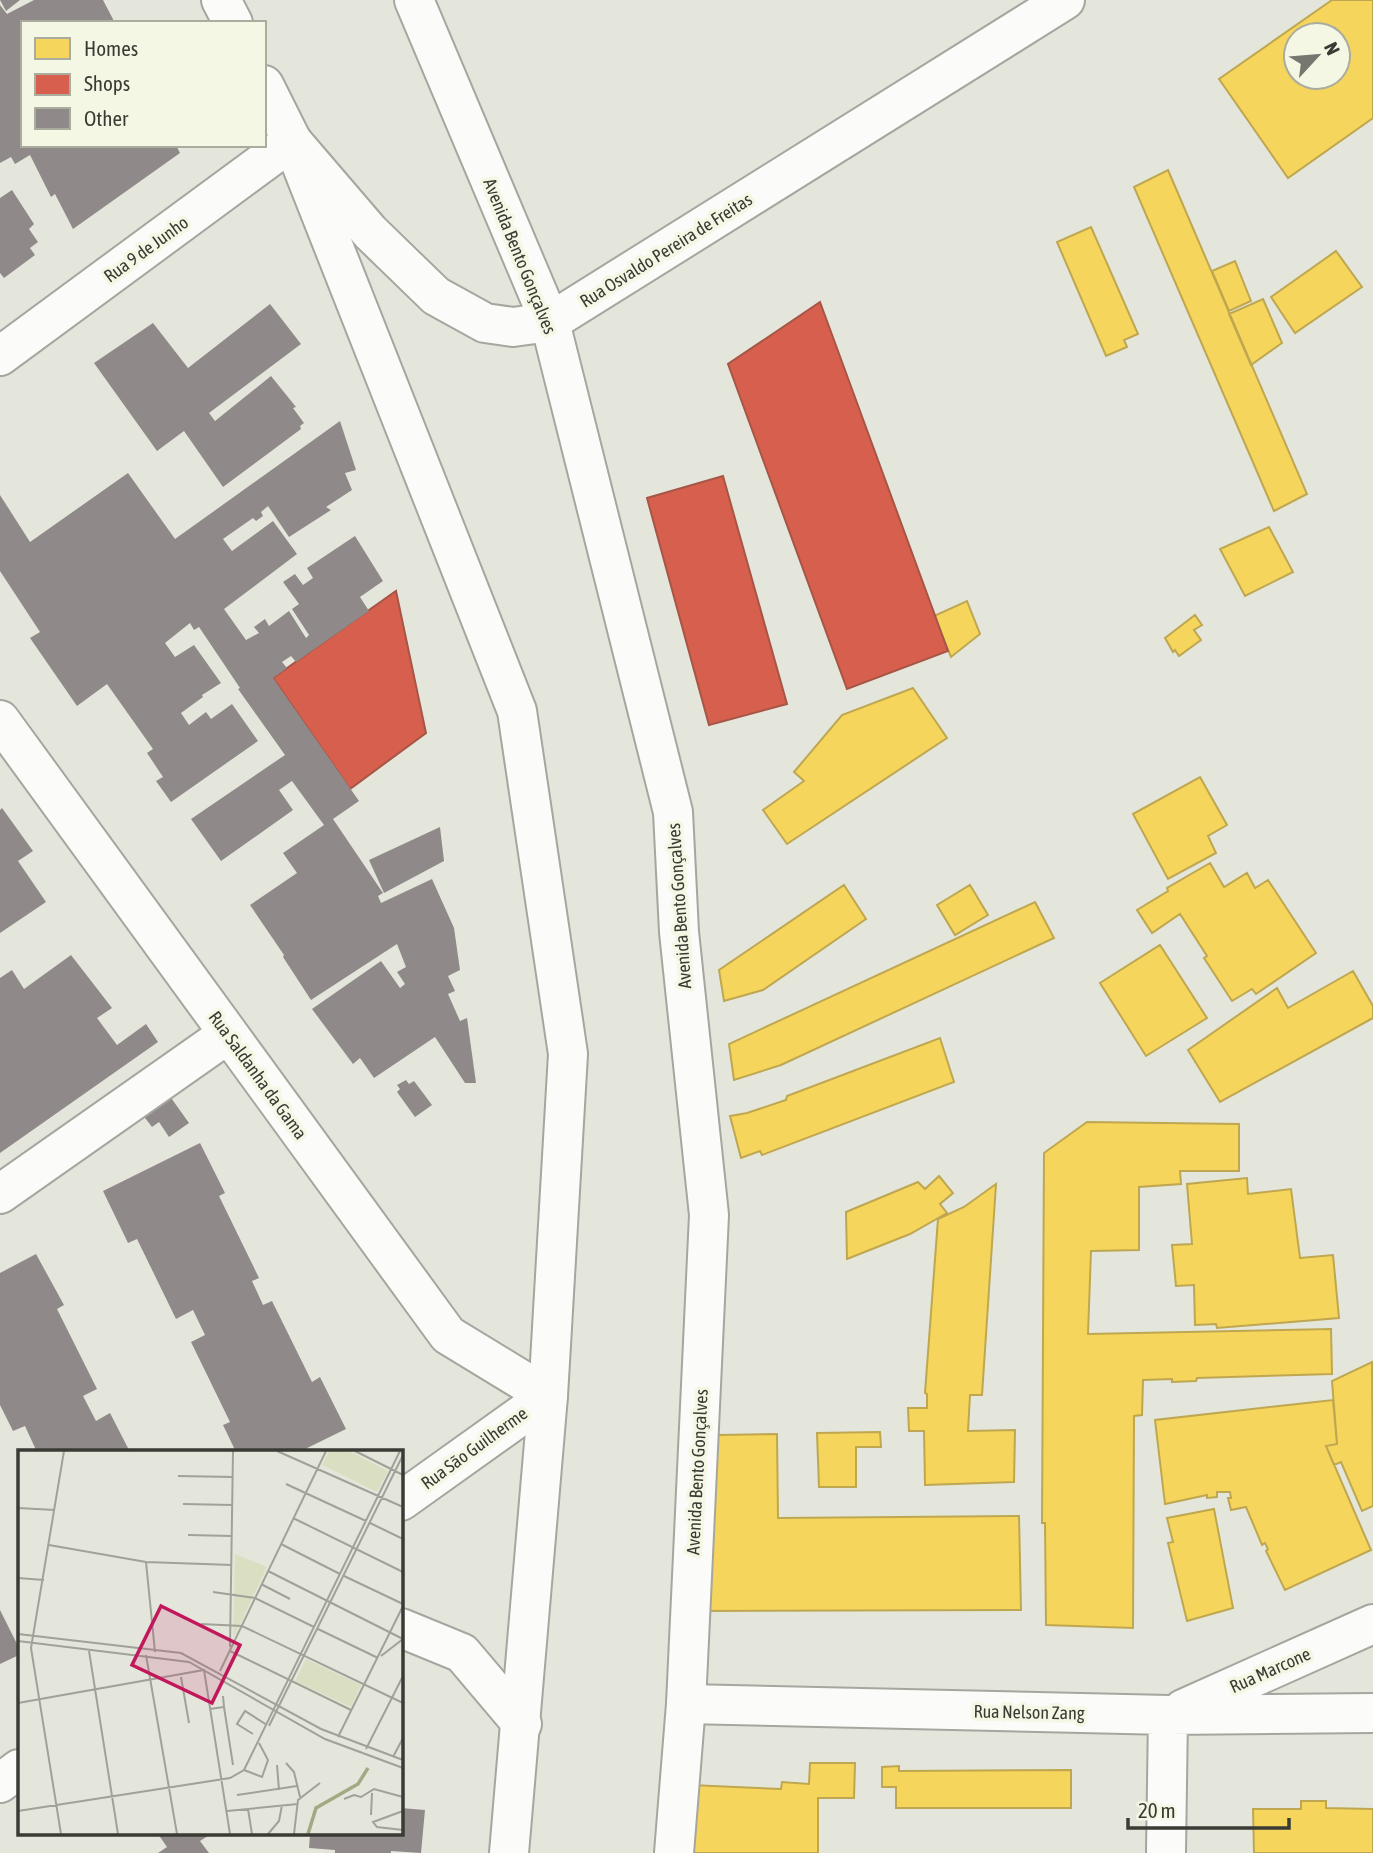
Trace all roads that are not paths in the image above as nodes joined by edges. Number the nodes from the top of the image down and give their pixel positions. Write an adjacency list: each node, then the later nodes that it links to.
1 (222, 0): 4 (street)
2 (414, 0): 7 (street, Avenida Bento Gonçalves)
3 (1065, 0): 7 (street, Rua Osvaldo Pereira de Freitas)
4 (232, 21)
5 (266, 89): 6 (street)
6 (292, 141): 7 (street, Rua Osvaldo Pereira de Freitas); 8 (street, Rua 9 de Junho); 12 (street)
7 (550, 322): 16 (street, Avenida Bento Gonçalves)
8 (0, 356)
9 (0, 720): 10 (street, Rua Saldanha da Gama)
10 (228, 1034): 11 (street); 12 (street, Rua Saldanha da Gama)
11 (0, 1194)
12 (548, 1396): 13 (street, Rua São Guilherme); 19 (street)
13 (402, 1500)
14 (1373, 1625): 18 (street, Rua Marcone)
15 (402, 1628): 19 (street)
16 (686, 1704): 18 (street, Rua Nelson Zang); 23 (street, Avenida Bento Gonçalves)
17 (1373, 1713): 18 (street, Rua Nelson Zang)
18 (1168, 1716): 24 (street)
19 (522, 1724): 22 (street)
20 (18, 1770): 21 (street)
21 (0, 1783)
22 (509, 1853)
23 (674, 1853)
24 (1166, 1853)

